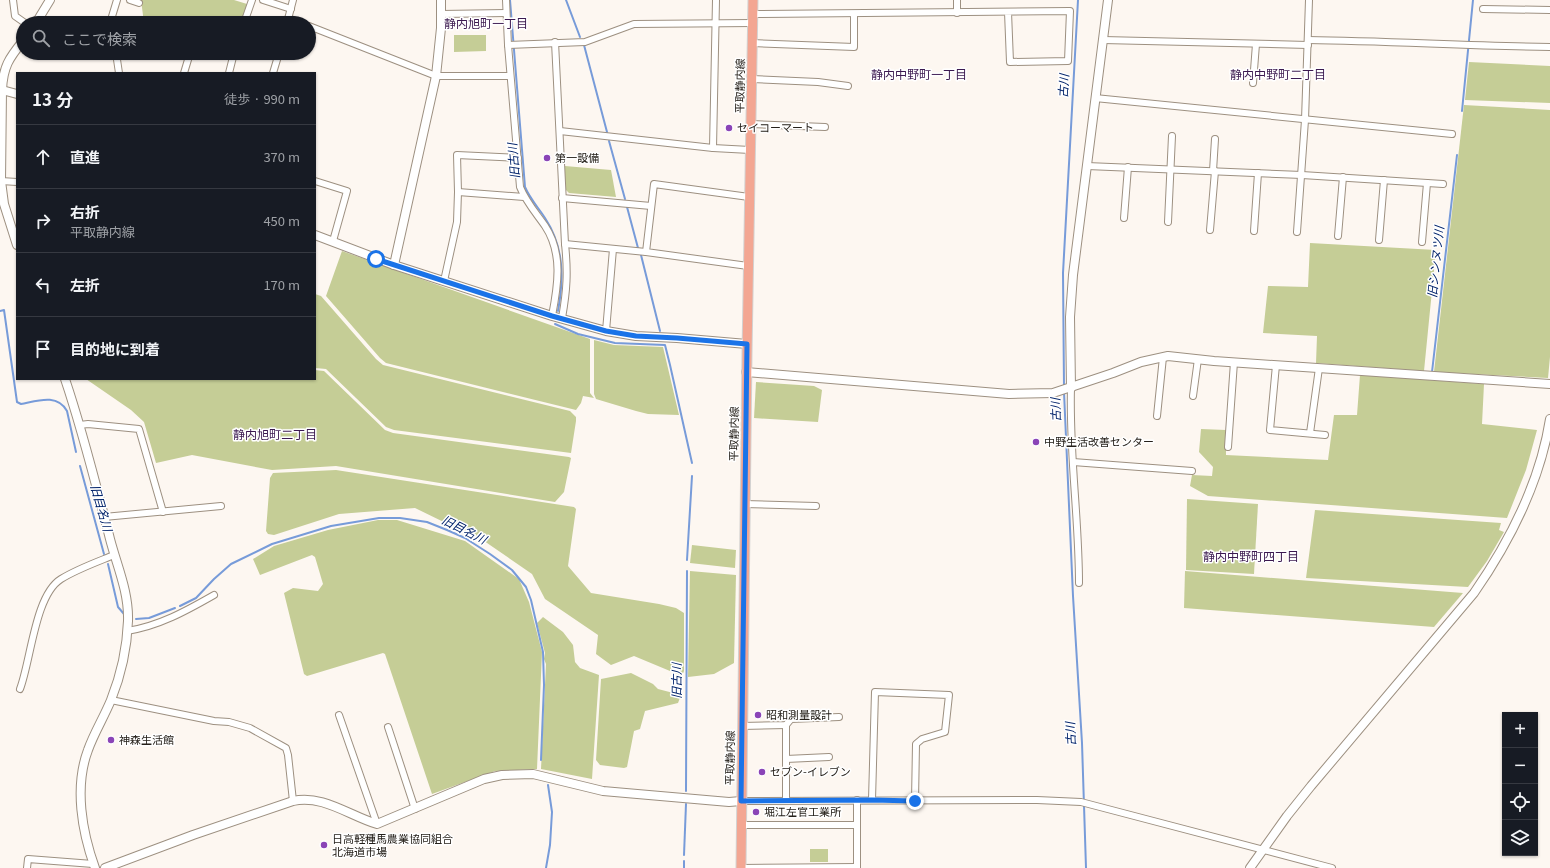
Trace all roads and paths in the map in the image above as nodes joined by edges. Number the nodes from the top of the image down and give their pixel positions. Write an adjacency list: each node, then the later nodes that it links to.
1 (13, 0): 28 (street)
2 (50, 0): 24 (street)
3 (117, 0): 25 (street)
4 (130, 0): 15 (street)
5 (252, 0): 26 (street)
6 (263, 0): 16 (street)
7 (293, 0): 16 (street)
8 (441, 0): 22 (street)
9 (506, 0): 20 (street)
10 (716, 0): 30 (street)
11 (753, 0): 29 (main road, 平取静内線)
12 (957, 0): 21 (street)
13 (1108, 0): 32 (street)
14 (1309, 0): 35 (street)
15 (139, 3)
16 (290, 9): 27 (street)
17 (1483, 9): 18 (street)
18 (1550, 10)
19 (1008, 12): 19 (street); 21 (street)
20 (506, 13): 22 (street); 37 (street)
21 (957, 13): 23 (street)
22 (441, 14): 48 (street)
23 (854, 14): 29 (street); 34 (street)
24 (40, 16)
25 (112, 16)
26 (246, 16)
27 (288, 16)
28 (16, 17)
29 (753, 18): 30 (street); 34 (main road, 平取静内線)
30 (716, 24): 33 (street); 63 (street)
31 (316, 29): 48 (street)
32 (1103, 40): 36 (street); 55 (street)
33 (555, 42): 37 (street); 59 (street)
34 (752, 43): 50 (main road, 平取静内線)
35 (1308, 43): 36 (street); 38 (street); 56 (street)
36 (1256, 44): 51 (street)
37 (511, 45): 49 (street)
38 (1550, 47)
39 (16, 49): 53 (street)
40 (117, 60): 44 (street)
41 (188, 60): 45 (street)
42 (232, 60): 46 (street)
43 (277, 60): 47 (street)
44 (119, 72)
45 (184, 72)
46 (228, 72)
47 (273, 72)
48 (436, 76): 49 (street); 98 (street)
49 (510, 76): 65 (street)
50 (752, 79): 52 (street); 57 (main road, 平取静内線)
51 (1253, 83)
52 (848, 86)
53 (2, 90): 54 (street); 74 (street)
54 (16, 94)
55 (1095, 98): 56 (street); 66 (street)
56 (1305, 120): 60 (street); 71 (street)
57 (751, 124): 58 (street); 64 (main road, 平取静内線)
58 (825, 127)
59 (560, 131): 63 (street); 82 (street)
60 (1452, 134)
61 (1172, 136): 68 (street)
62 (1215, 139): 69 (street)
63 (713, 148): 64 (street)
64 (750, 150): 81 (main road, 平取静内線)
65 (518, 158): 79 (street); 80 (street)
66 (1087, 166): 67 (street); 113 (street)
67 (1128, 167): 68 (street); 84 (street)
68 (1171, 168): 69 (street); 85 (street)
69 (1214, 171): 70 (street); 86 (street)
70 (1258, 173): 71 (street); 87 (street)
71 (1302, 175): 72 (street); 88 (street)
72 (1343, 178): 73 (street); 90 (street)
73 (1384, 180): 77 (street); 91 (street)
74 (1, 181): 76 (street); 93 (street)
75 (316, 181): 92 (street)
76 (16, 182)
77 (1427, 183): 78 (street); 94 (street)
78 (1443, 184)
79 (458, 192): 80 (street); 100 (street)
80 (524, 197): 101 (street)
81 (749, 197): 83 (street); 99 (main road, 平取静内線)
82 (562, 198): 83 (street); 95 (street)
83 (651, 206): 97 (street)
84 (1124, 218)
85 (1168, 222)
86 (1210, 230)
87 (1254, 231)
88 (1297, 232)
89 (316, 235): 92 (street)
90 (1338, 236)
91 (1379, 240)
92 (333, 241): 98 (street)
93 (16, 242)
94 (1422, 242)
95 (564, 244): 96 (street); 102 (street)
96 (613, 249): 97 (street); 103 (street)
97 (646, 252): 99 (street)
98 (394, 265): 100 (street)
99 (748, 266): 104 (main road, 平取静内線)
100 (444, 281): 101 (street)
101 (552, 316): 102 (street)
102 (562, 318): 103 (street)
103 (606, 331): 104 (street)
104 (747, 344): 110 (main road, 平取静内線)
105 (1163, 357): 106 (street); 113 (street); 115 (street)
106 (1198, 359): 107 (street); 114 (street)
107 (1234, 362): 108 (street); 120 (street)
108 (1276, 365): 109 (street); 118 (street)
109 (1319, 368): 112 (street); 118 (street)
110 (746, 372): 113 (street); 123 (main road, 平取静内線)
111 (65, 380): 117 (street)
112 (1550, 384)
113 (1071, 388): 121 (street)
114 (1193, 396)
115 (1157, 416)
116 (1550, 419): 151 (street)
117 (80, 425): 126 (street); 127 (street)
118 (1310, 434): 119 (street)
119 (1325, 435)
120 (1228, 447)
121 (1073, 462): 122 (street); 129 (street)
122 (1192, 471)
123 (744, 504): 125 (street); 137 (main road, 平取静内線)
124 (221, 506): 126 (street)
125 (816, 506)
126 (163, 512): 127 (street)
127 (104, 517): 128 (street)
128 (114, 555): 131 (street); 132 (street)
129 (1079, 583)
130 (214, 595): 131 (street)
131 (127, 631): 133 (street)
132 (20, 689)
133 (110, 700): 144 (street); 152 (street)
134 (339, 715): 148 (street)
135 (839, 717): 136 (street)
136 (786, 725): 137 (street); 140 (street)
137 (742, 726): 145 (main road, 平取静内線)
138 (388, 727): 147 (street)
139 (829, 757): 140 (street)
140 (786, 759): 141 (street)
141 (786, 800): 142 (street); 145 (street)
142 (857, 800): 143 (street); 150 (street)
143 (872, 800): 146 (street); 146 (street)
144 (293, 801): 148 (street); 155 (street)
145 (741, 801): 147 (street); 149 (main road, 平取静内線)
146 (915, 801): 151 (street)
147 (415, 809): 148 (street)
148 (377, 824)
149 (741, 825): 150 (street); 156 (main road, 平取静内線)
150 (857, 825): 153 (street)
151 (1262, 851): 157 (street); 158 (street)
152 (94, 866): 154 (street)
153 (856, 867): 156 (street)
154 (27, 868)
155 (105, 868)
156 (741, 868)
157 (1250, 868)
158 (1332, 868)

